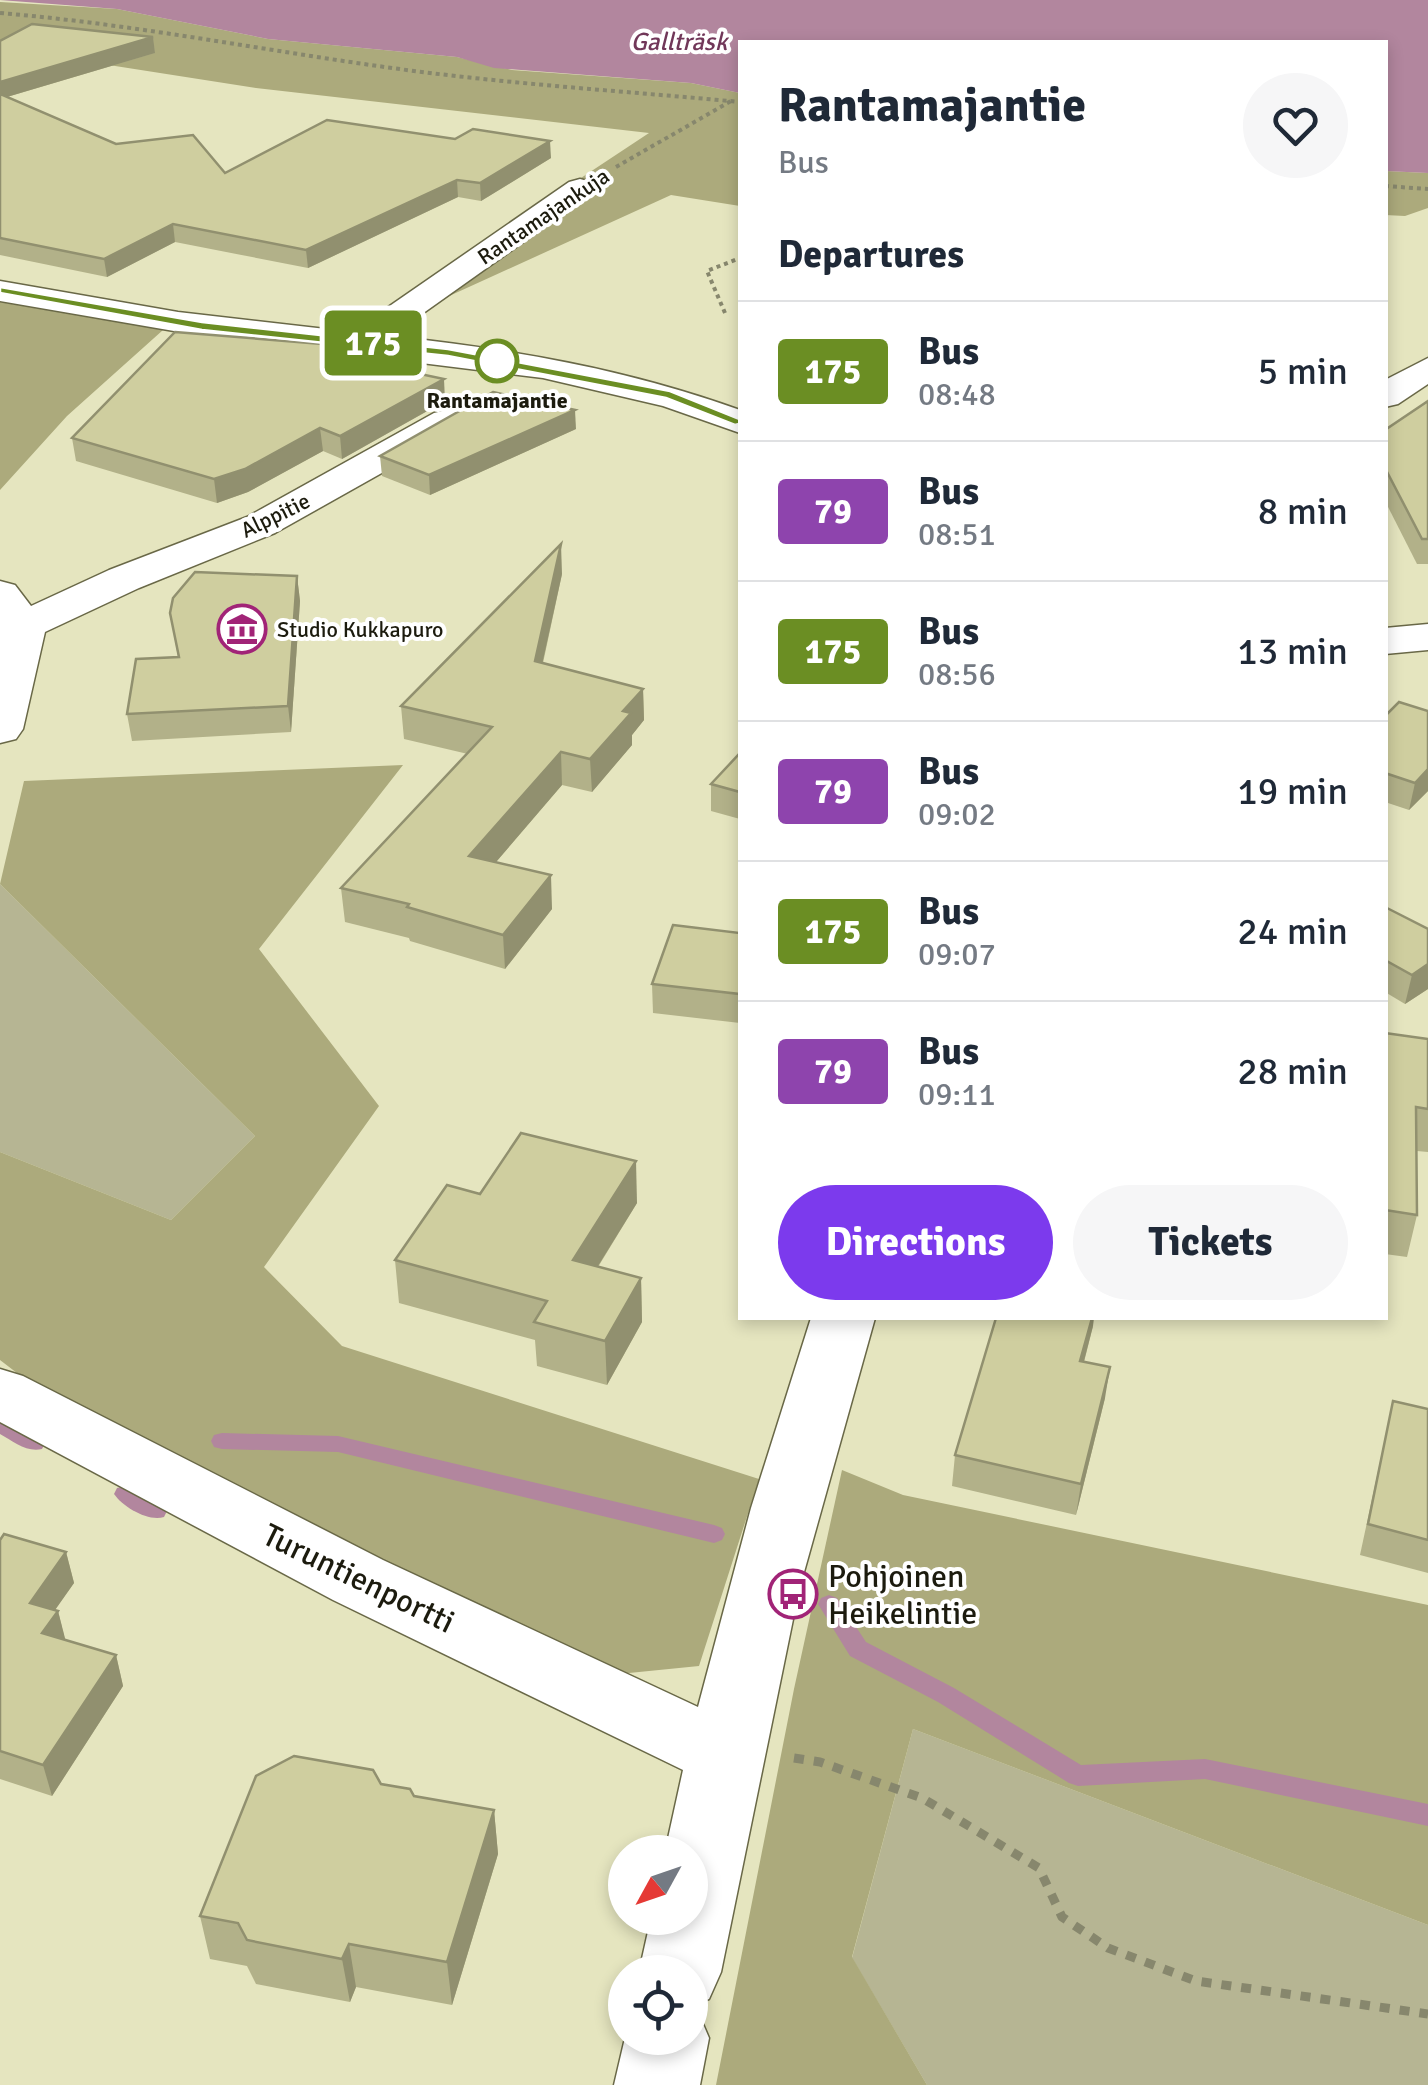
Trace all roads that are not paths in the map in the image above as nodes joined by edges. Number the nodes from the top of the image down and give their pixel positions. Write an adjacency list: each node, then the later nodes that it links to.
1 (580, 188): 3 (street, Rantamajankuja)
2 (0, 291): 3 (street)
3 (361, 342): 4 (street)
4 (537, 368): 7 (street); 8 (street, Alppitie)
5 (1428, 369): 6 (street)
6 (1388, 394)
7 (738, 421)
8 (8, 619): 11 (street)
9 (1428, 637): 10 (street)
10 (1388, 641)
11 (0, 729)
12 (842, 1320): 14 (street)
13 (0, 1393): 14 (street, Turuntienportti)
14 (724, 1754): 15 (street)
15 (683, 1955)
16 (663, 2055): 17 (street)
17 (657, 2085)

